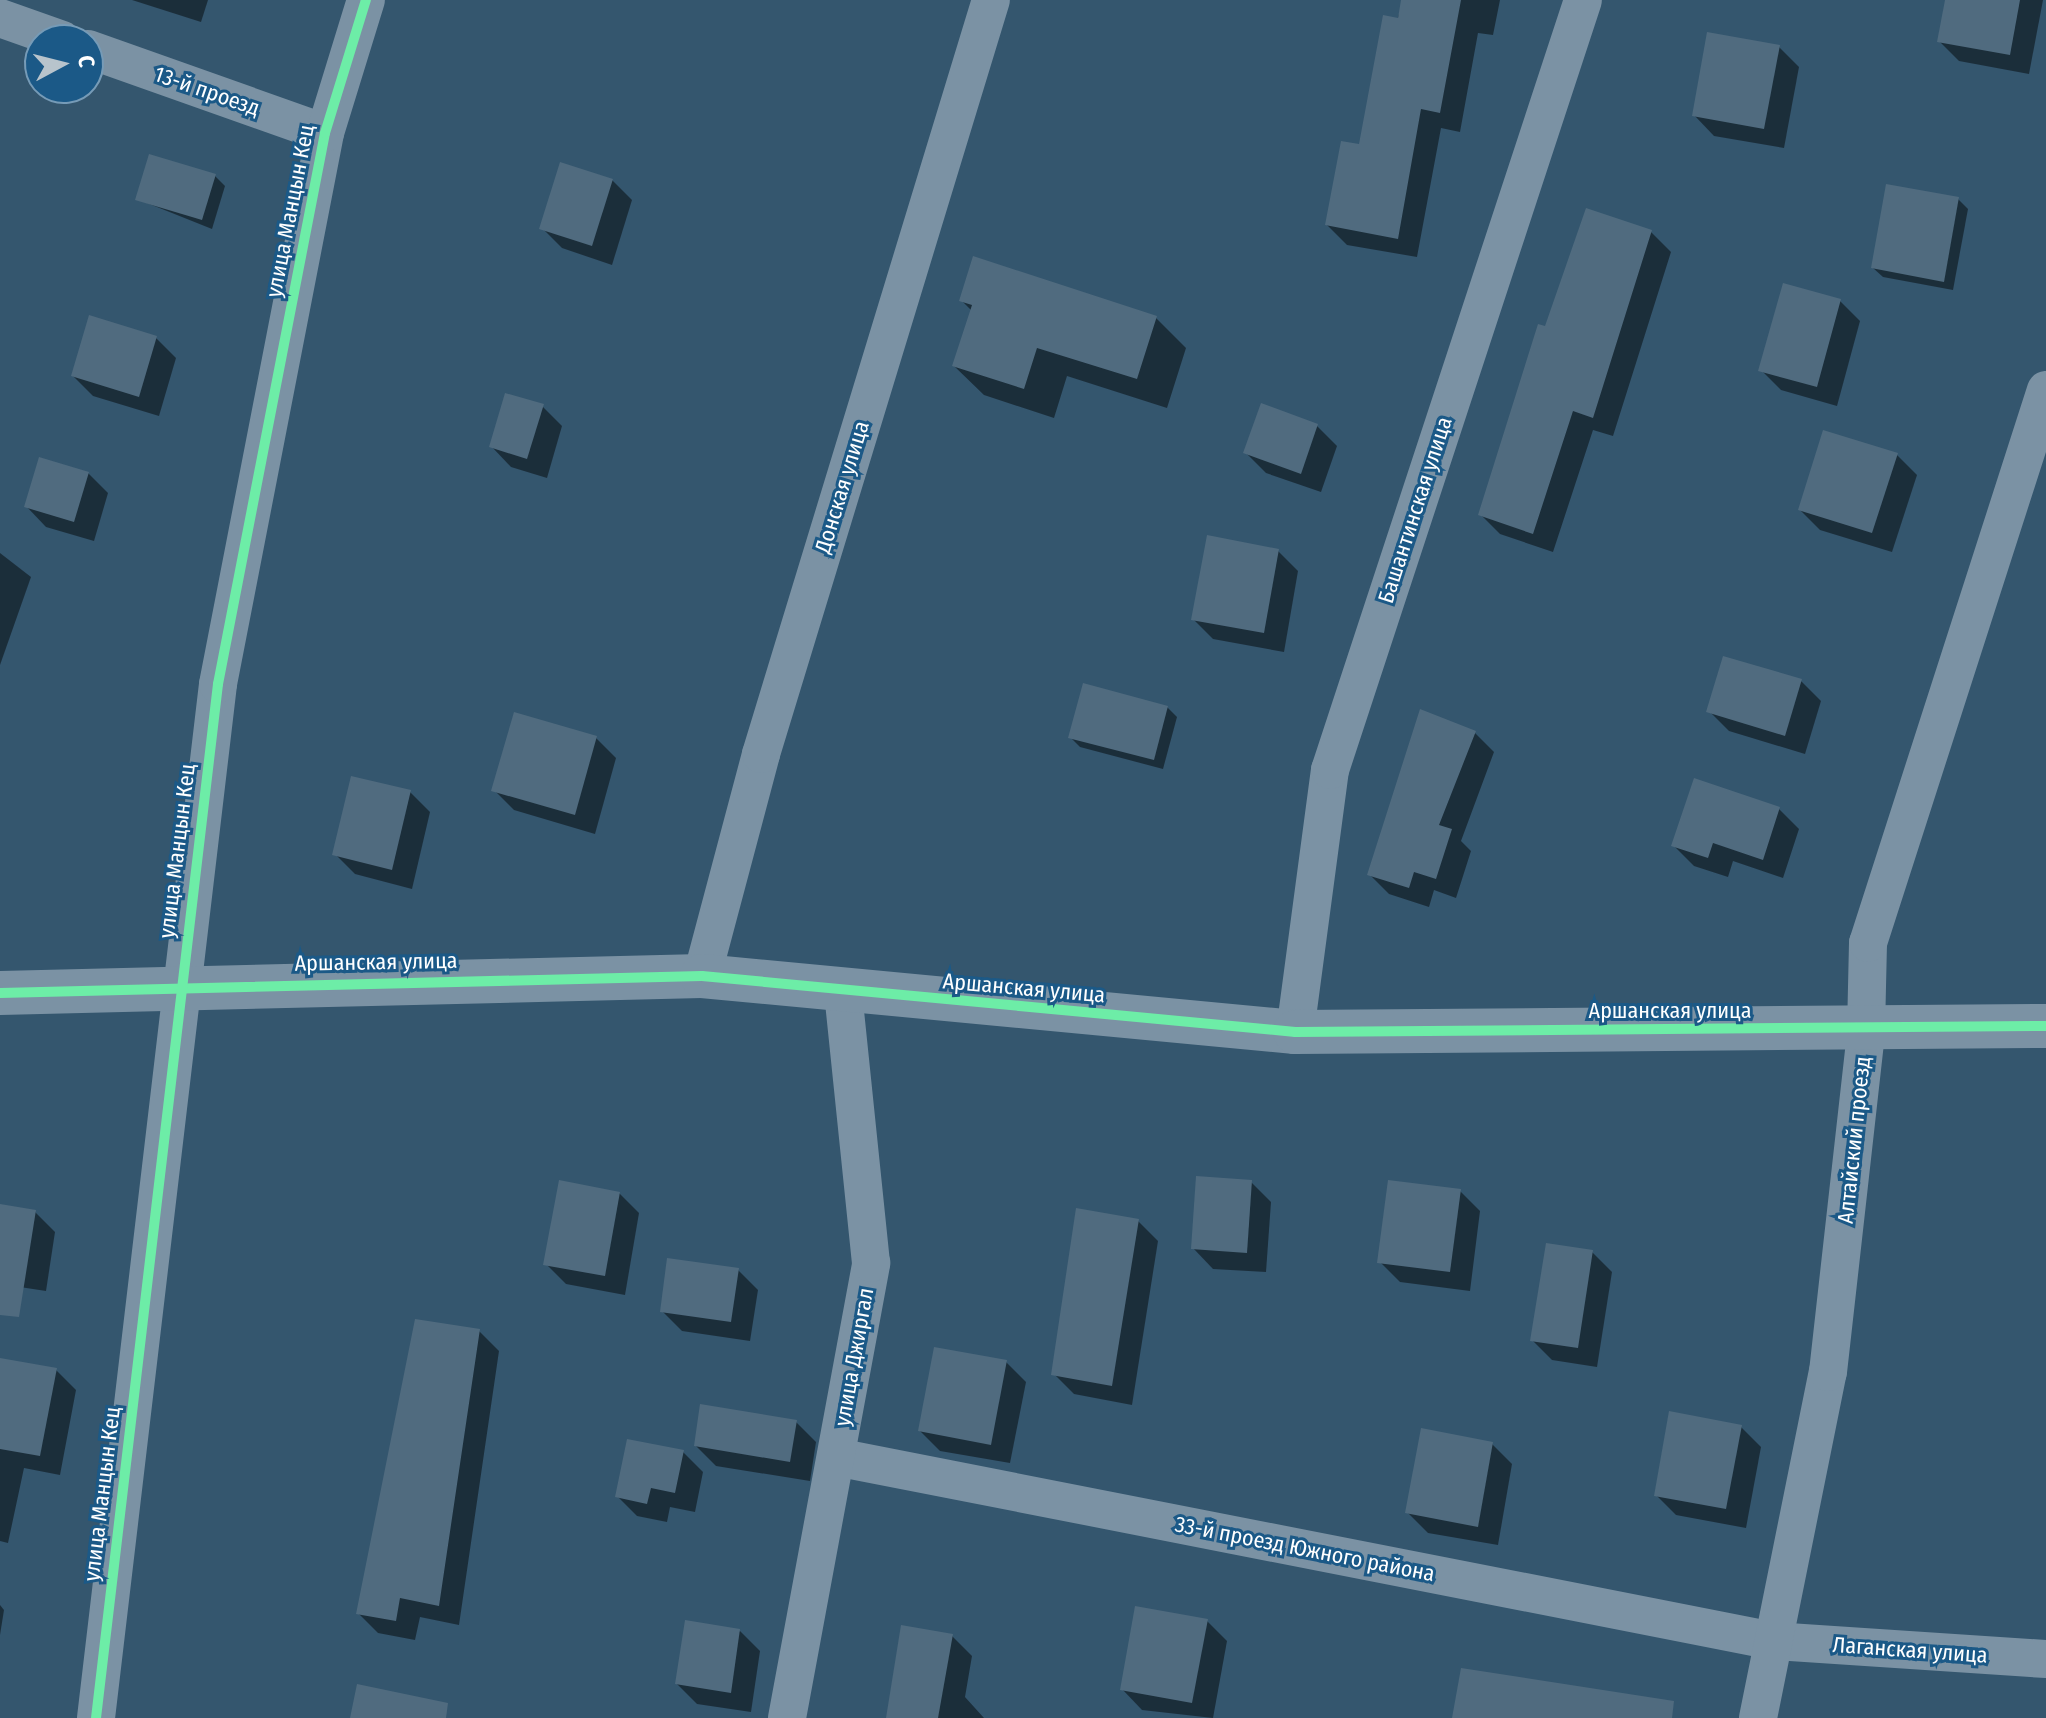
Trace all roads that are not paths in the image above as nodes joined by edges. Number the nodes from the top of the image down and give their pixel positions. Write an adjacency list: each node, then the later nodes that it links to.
1 (366, 0): 7 (street, улица Манцын Кец)
2 (991, 0): 9 (street, Донская улица)
3 (1583, 0): 15 (street, Башантинская улица)
4 (0, 18): 5 (street)
5 (24, 27)
6 (104, 55): 7 (street, 13-й проезд)
7 (325, 133): 10 (street, улица Манцын Кец)
8 (2046, 390): 14 (street, Алтайский проезд)
9 (702, 976): 10 (street, Аршанская улица); 11 (street, Аршанская улица)
10 (182, 986): 12 (street, Аршанская улица); 19 (street, улица Манцын Кец)
11 (843, 992): 15 (street, Аршанская улица); 16 (street, улица Джиргал)
12 (0, 993)
13 (2046, 1026): 14 (street, Аршанская улица)
14 (1866, 1031): 15 (street, Аршанская улица); 17 (street, Алтайский проезд)
15 (1295, 1032)
16 (836, 1457): 17 (street, 33-й проезд Южного района); 20 (street, улица Джиргал)
17 (1774, 1641): 18 (street, Лаганская улица); 21 (street, Алтайский проезд)
18 (2046, 1659)
19 (96, 1718)
20 (787, 1718)
21 (1758, 1718)

